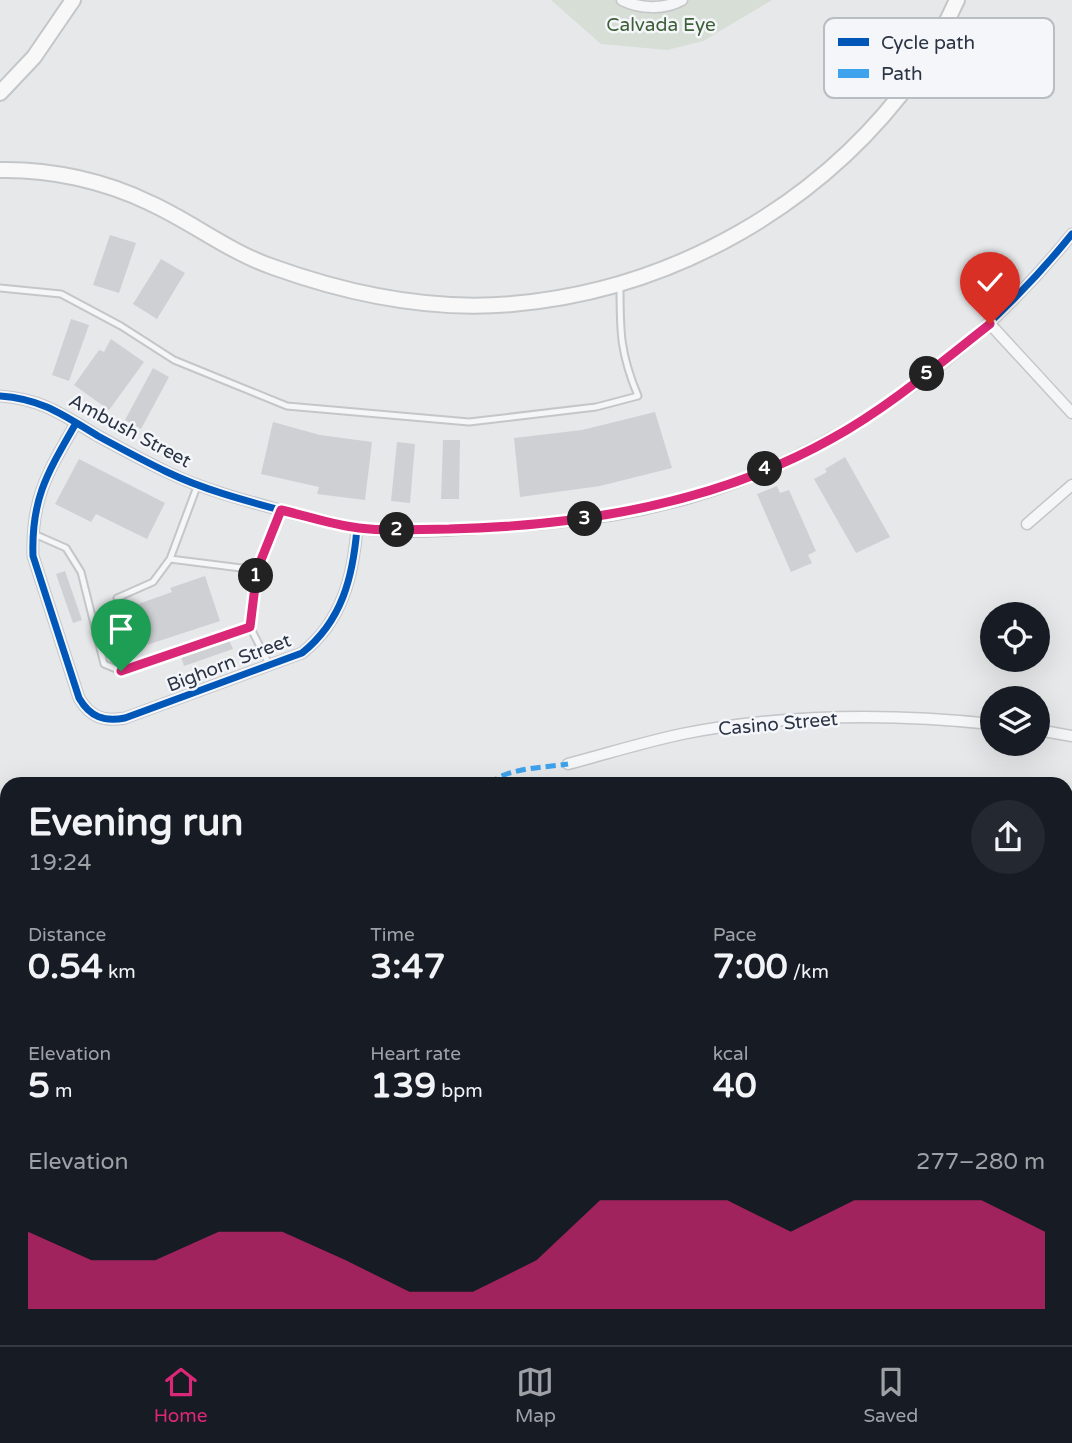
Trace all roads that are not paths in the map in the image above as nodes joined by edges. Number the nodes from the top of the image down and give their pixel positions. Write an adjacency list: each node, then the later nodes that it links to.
1 (74, 0): 6 (main road)
2 (622, 0): 3 (street)
3 (682, 0)
4 (957, 0): 5 (main road)
5 (948, 18)
6 (0, 93)
7 (898, 98): 10 (main road)
8 (0, 170): 10 (main road)
9 (1072, 234): 12 (street, Ambush Street)
10 (621, 283): 11 (lane)
11 (0, 288)
12 (990, 324): 14 (street); 20 (street, Ambush Street)
13 (0, 396): 15 (street, Ambush Street)
14 (1072, 413)
15 (76, 423): 16 (street, Ambush Street); 21 (street, Bighorn Street)
16 (198, 484): 18 (street, Ambush Street); 22 (lane)
17 (1072, 485): 19 (street)
18 (281, 510): 20 (street, Ambush Street); 23 (lane)
19 (1027, 524)
20 (357, 528): 26 (street, Bighorn Street)
21 (32, 533): 25 (lane); 26 (street, Bighorn Street)
22 (170, 559): 23 (lane); 24 (lane)
23 (257, 570): 25 (lane)
24 (117, 598)
25 (250, 627): 26 (lane)
26 (270, 666)
27 (980, 723): 30 (street, Casino Street)
28 (1050, 732): 29 (street)
29 (1072, 736)
30 (568, 764)

